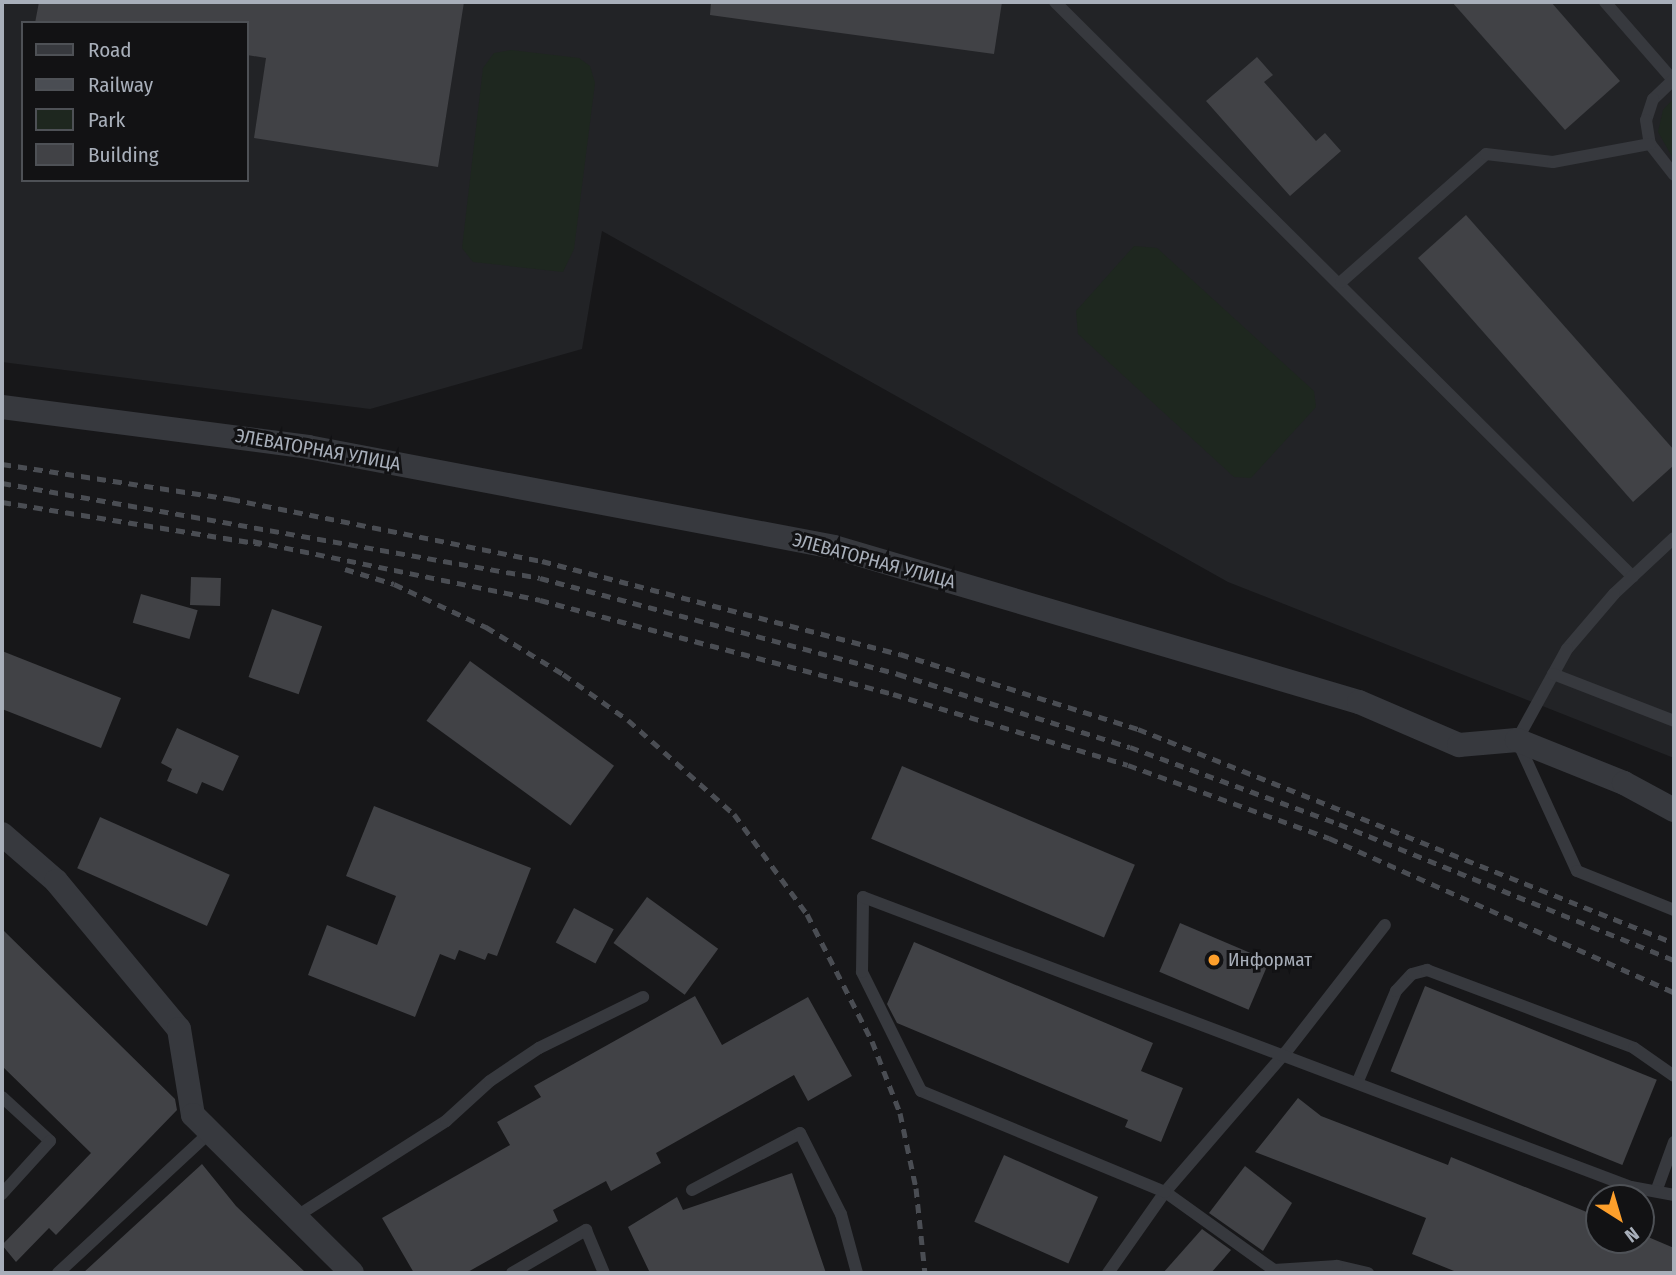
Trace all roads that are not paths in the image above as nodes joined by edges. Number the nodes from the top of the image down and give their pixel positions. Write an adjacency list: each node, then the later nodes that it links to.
1 (1055, 2): 6 (lane)
2 (1605, 2): 3 (lane)
3 (1674, 79): 4 (lane)
4 (1650, 144): 5 (lane); 6 (lane)
5 (1674, 174)
6 (1340, 282): 9 (lane)
7 (2, 407): 12 (street, ЭЛЕВАТОРНАЯ УЛИЦА)
8 (1674, 538): 9 (lane)
9 (1633, 577): 10 (lane)
10 (1553, 674): 11 (lane); 12 (lane)
11 (1674, 721)
12 (1517, 740): 13 (street, ЭЛЕВАТОРНАЯ УЛИЦА); 15 (lane)
13 (1674, 810)
14 (2, 834): 22 (street)
15 (1674, 910)
16 (1385, 925): 18 (lane)
17 (643, 997): 29 (lane)
18 (1286, 1052): 20 (lane); 26 (lane); 26 (lane)
19 (1674, 1076): 20 (lane)
20 (1358, 1081): 24 (lane)
21 (2, 1097): 27 (lane)
22 (210, 1132): 29 (street); 30 (lane)
23 (1674, 1142): 24 (lane)
24 (1657, 1189): 28 (lane)
25 (692, 1190): 34 (lane)
26 (1165, 1192): 35 (lane); 36 (lane)
27 (2, 1194)
28 (1674, 1195)
29 (298, 1216): 31 (street)
30 (58, 1273)
31 (352, 1273)
32 (512, 1273): 33 (lane)
33 (604, 1273)
34 (857, 1273)
35 (1108, 1273)
36 (1368, 1273)

